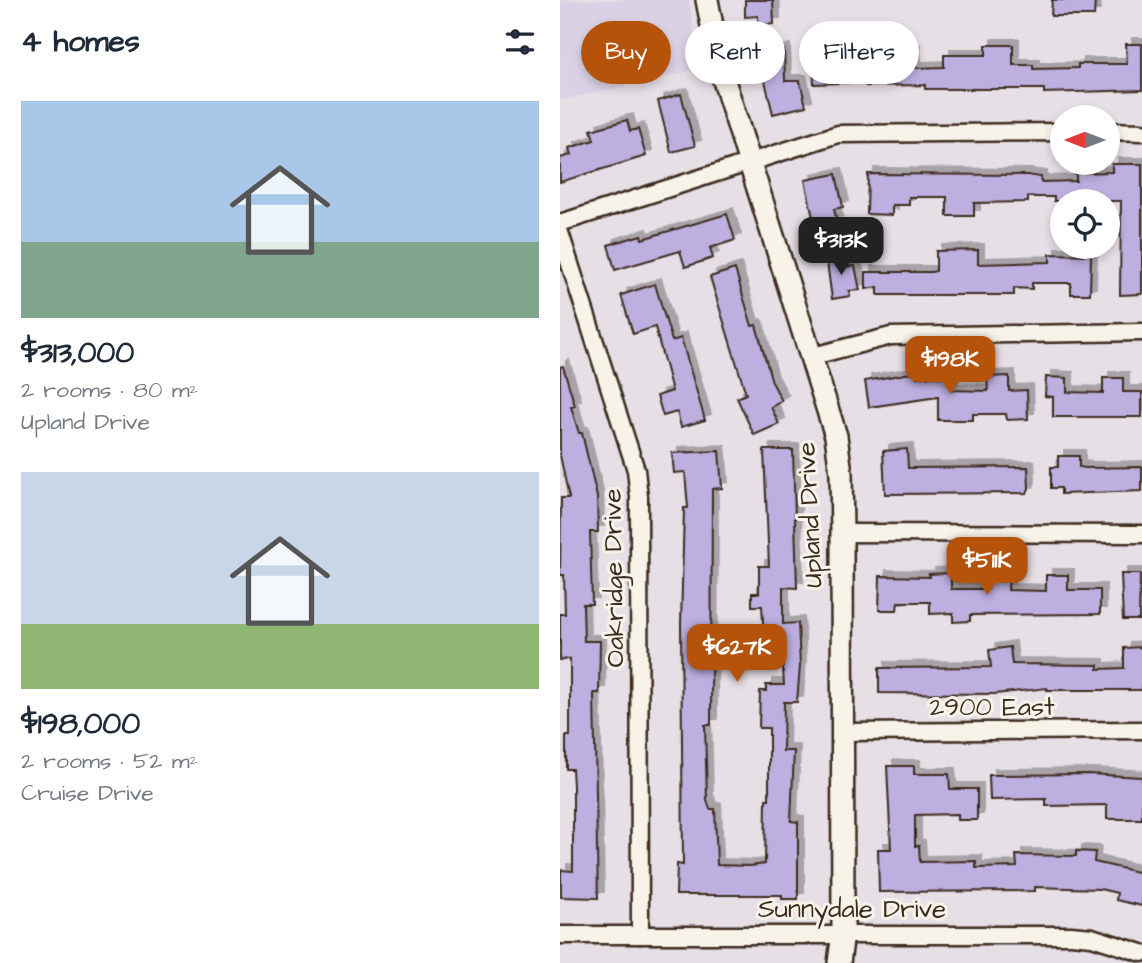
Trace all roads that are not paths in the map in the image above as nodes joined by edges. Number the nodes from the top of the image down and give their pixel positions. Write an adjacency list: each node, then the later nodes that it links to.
1 (707, 0): 5 (street, Upland Drive)
2 (1120, 131): 4 (street)
3 (1050, 132): 5 (street)
4 (1142, 132)
5 (749, 161): 6 (street); 9 (street, Upland Drive)
6 (560, 223)
7 (560, 233): 16 (street, Oakridge Drive)
8 (1142, 332): 9 (street)
9 (813, 356): 10 (street, Upland Drive)
10 (842, 533): 11 (street); 13 (street, Upland Drive)
11 (1142, 534)
12 (1142, 730): 13 (street, 2900 East)
13 (842, 732): 14 (street, Upland Drive)
14 (843, 933): 16 (street, Sunnydale Drive); 17 (street, Sunnydale Drive); 18 (street, Upland Drive)
15 (560, 934): 16 (street, Sunnydale Drive)
16 (640, 935)
17 (1142, 953)
18 (839, 963)

